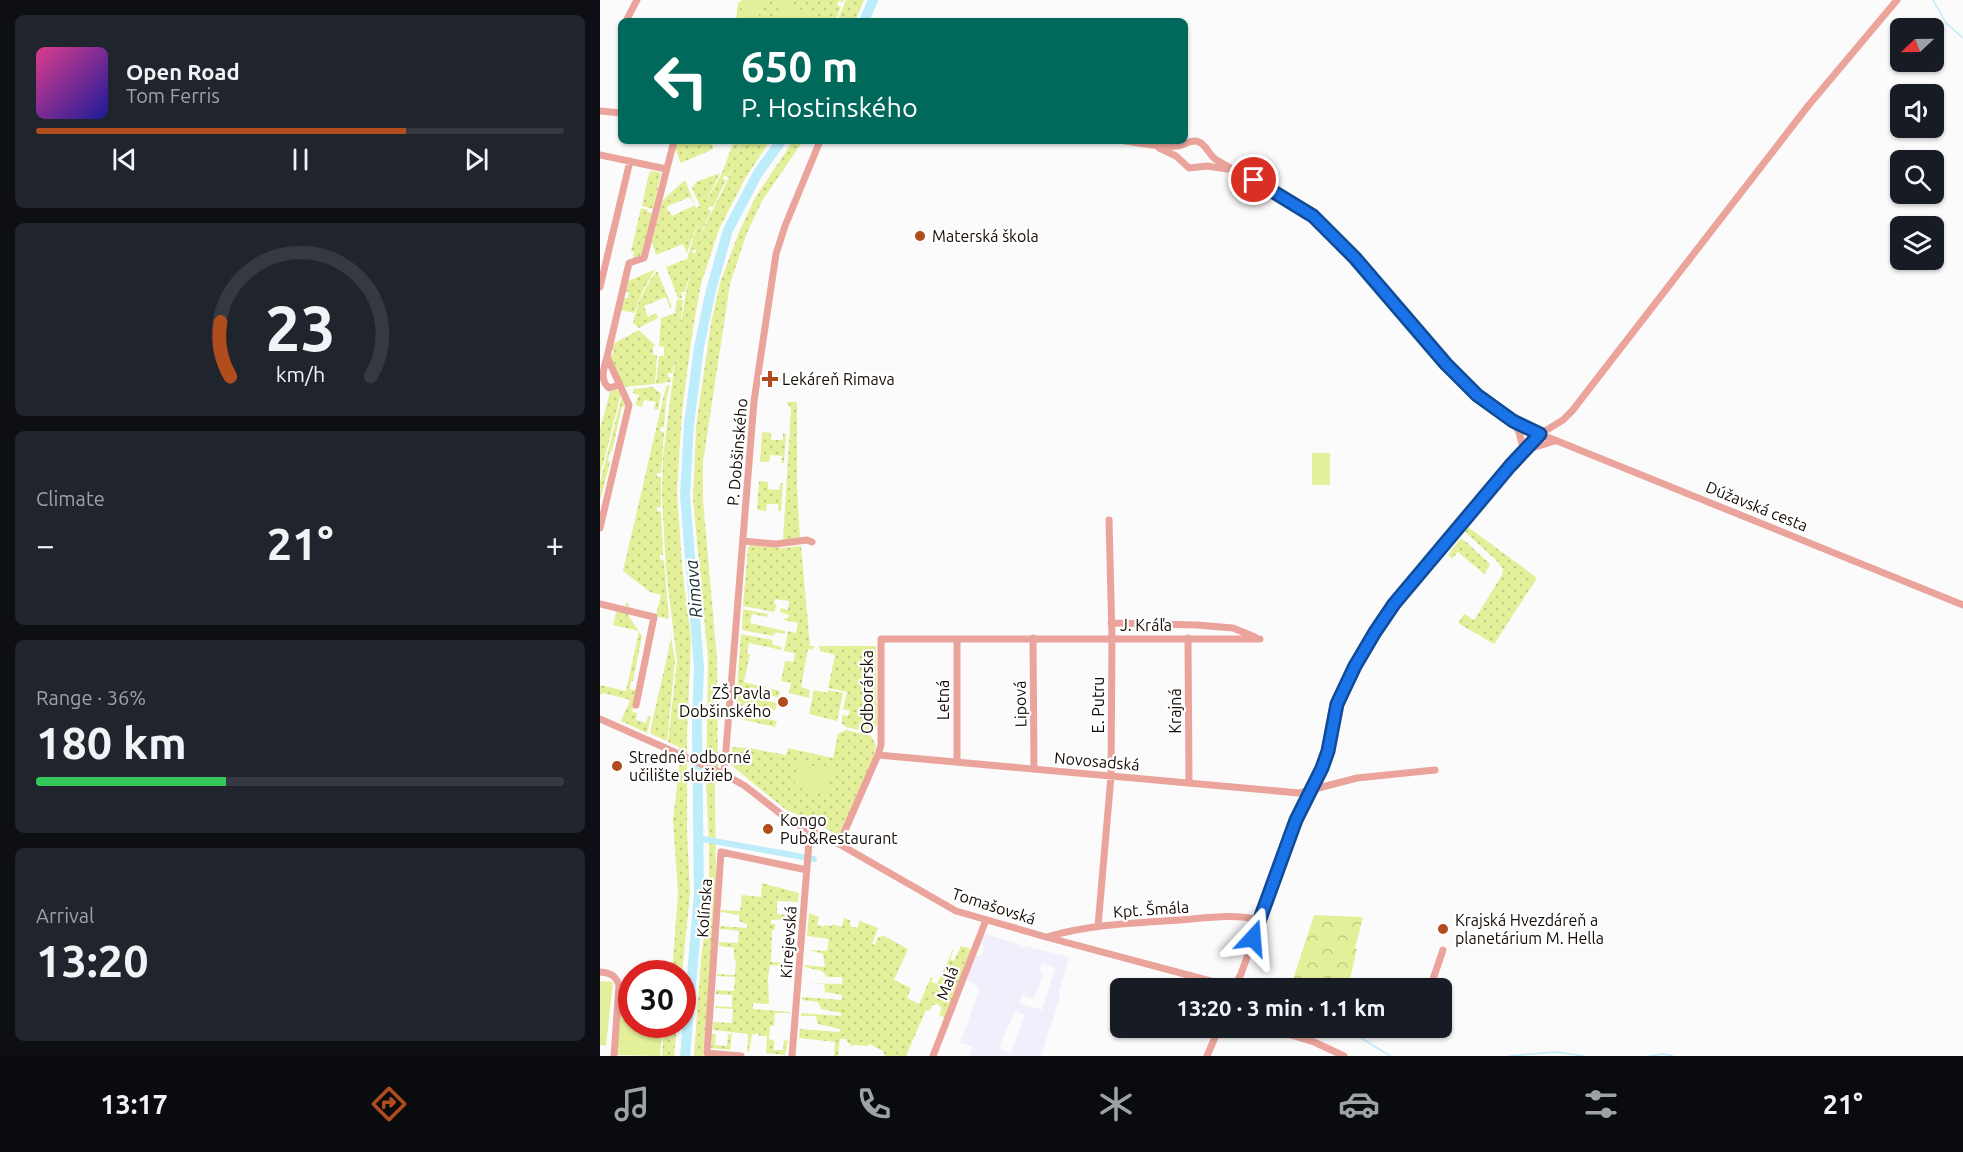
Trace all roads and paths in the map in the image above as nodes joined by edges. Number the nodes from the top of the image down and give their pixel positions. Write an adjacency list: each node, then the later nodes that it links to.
1 (637, 0): 3 (street)
2 (1897, 0): 23 (street)
3 (628, 18)
4 (600, 111): 5 (street)
5 (618, 113)
6 (1188, 142): 12 (street)
7 (673, 144): 17 (street)
8 (819, 144): 29 (street, P. Dobšinského)
9 (1142, 144): 11 (street)
10 (1183, 145): 11 (street); 14 (street)
11 (1154, 146): 14 (street)
12 (1207, 151): 16 (street); 18 (street)
13 (600, 155): 15 (street)
14 (1180, 159): 16 (street)
15 (630, 161): 17 (street); 19 (street)
16 (1202, 166): 18 (street)
17 (666, 169): 20 (street)
18 (1233, 170): 22 (street, Dúžavská cesta)
19 (600, 288)
20 (607, 357): 21 (street); 21 (street)
21 (619, 385): 26 (street)
22 (1513, 421): 23 (street, Dúžavská cesta); 25 (street)
23 (1540, 434): 24 (street, Dúžavská cesta); 25 (street)
24 (1558, 440): 25 (street); 32 (street, Dúžavská cesta)
25 (1524, 451): 48 (street)
26 (603, 504): 28 (street)
27 (1109, 520): 33 (street, E. Putru)
28 (600, 528)
29 (743, 541): 30 (street); 45 (street, P. Dobšinského)
30 (812, 542)
31 (600, 604): 39 (street)
32 (1963, 605)
33 (1111, 623): 35 (street, E. Putru); 36 (street, J. Kráľa)
34 (1033, 638): 35 (street, J. Kráľa); 38 (street, J. Kráľa); 43 (street, Lipová)
35 (1112, 638): 36 (street, J. Kráľa); 46 (street, E. Putru)
36 (1188, 638): 47 (street, Krajná)
37 (880, 639): 38 (street, J. Kráľa); 41 (street, Odborárska)
38 (957, 639): 42 (street, Letná)
39 (636, 705)
40 (600, 718): 45 (street, Tomašovská)
41 (878, 755): 42 (street, Novosadská); 50 (street, Odborárska)
42 (957, 762): 43 (street, Novosadská)
43 (1034, 769): 46 (street, Novosadská)
44 (1435, 770): 48 (street, Novosadská)
45 (724, 774): 49 (street, Tomašovská)
46 (1111, 776): 47 (street, Novosadská); 54 (street, E. Putru)
47 (1189, 783): 48 (street, Novosadská)
48 (1312, 790): 53 (street)
49 (810, 830): 50 (street, Tomašovská); 51 (street, Kirejevská)
50 (839, 844): 52 (street, Tomašovská)
51 (807, 862): 64 (street, Kolínska); 65 (street, Kirejevská)
52 (986, 920): 55 (street, Tomašovská); 66 (street, Malá)
53 (1259, 921): 54 (street, Kpt. Šmála); 59 (street)
54 (1098, 926): 55 (street, Kpt. Šmála)
55 (1046, 937): 58 (street, Tomašovská)
56 (1443, 950): 60 (street)
57 (600, 972): 63 (street)
58 (1196, 978)
59 (1239, 978)
60 (1433, 978)
61 (1215, 1038): 67 (street)
62 (1301, 1038): 68 (street)
63 (614, 1056)
64 (741, 1056)
65 (792, 1056)
66 (933, 1056)
67 (1207, 1056)
68 (1344, 1056)

